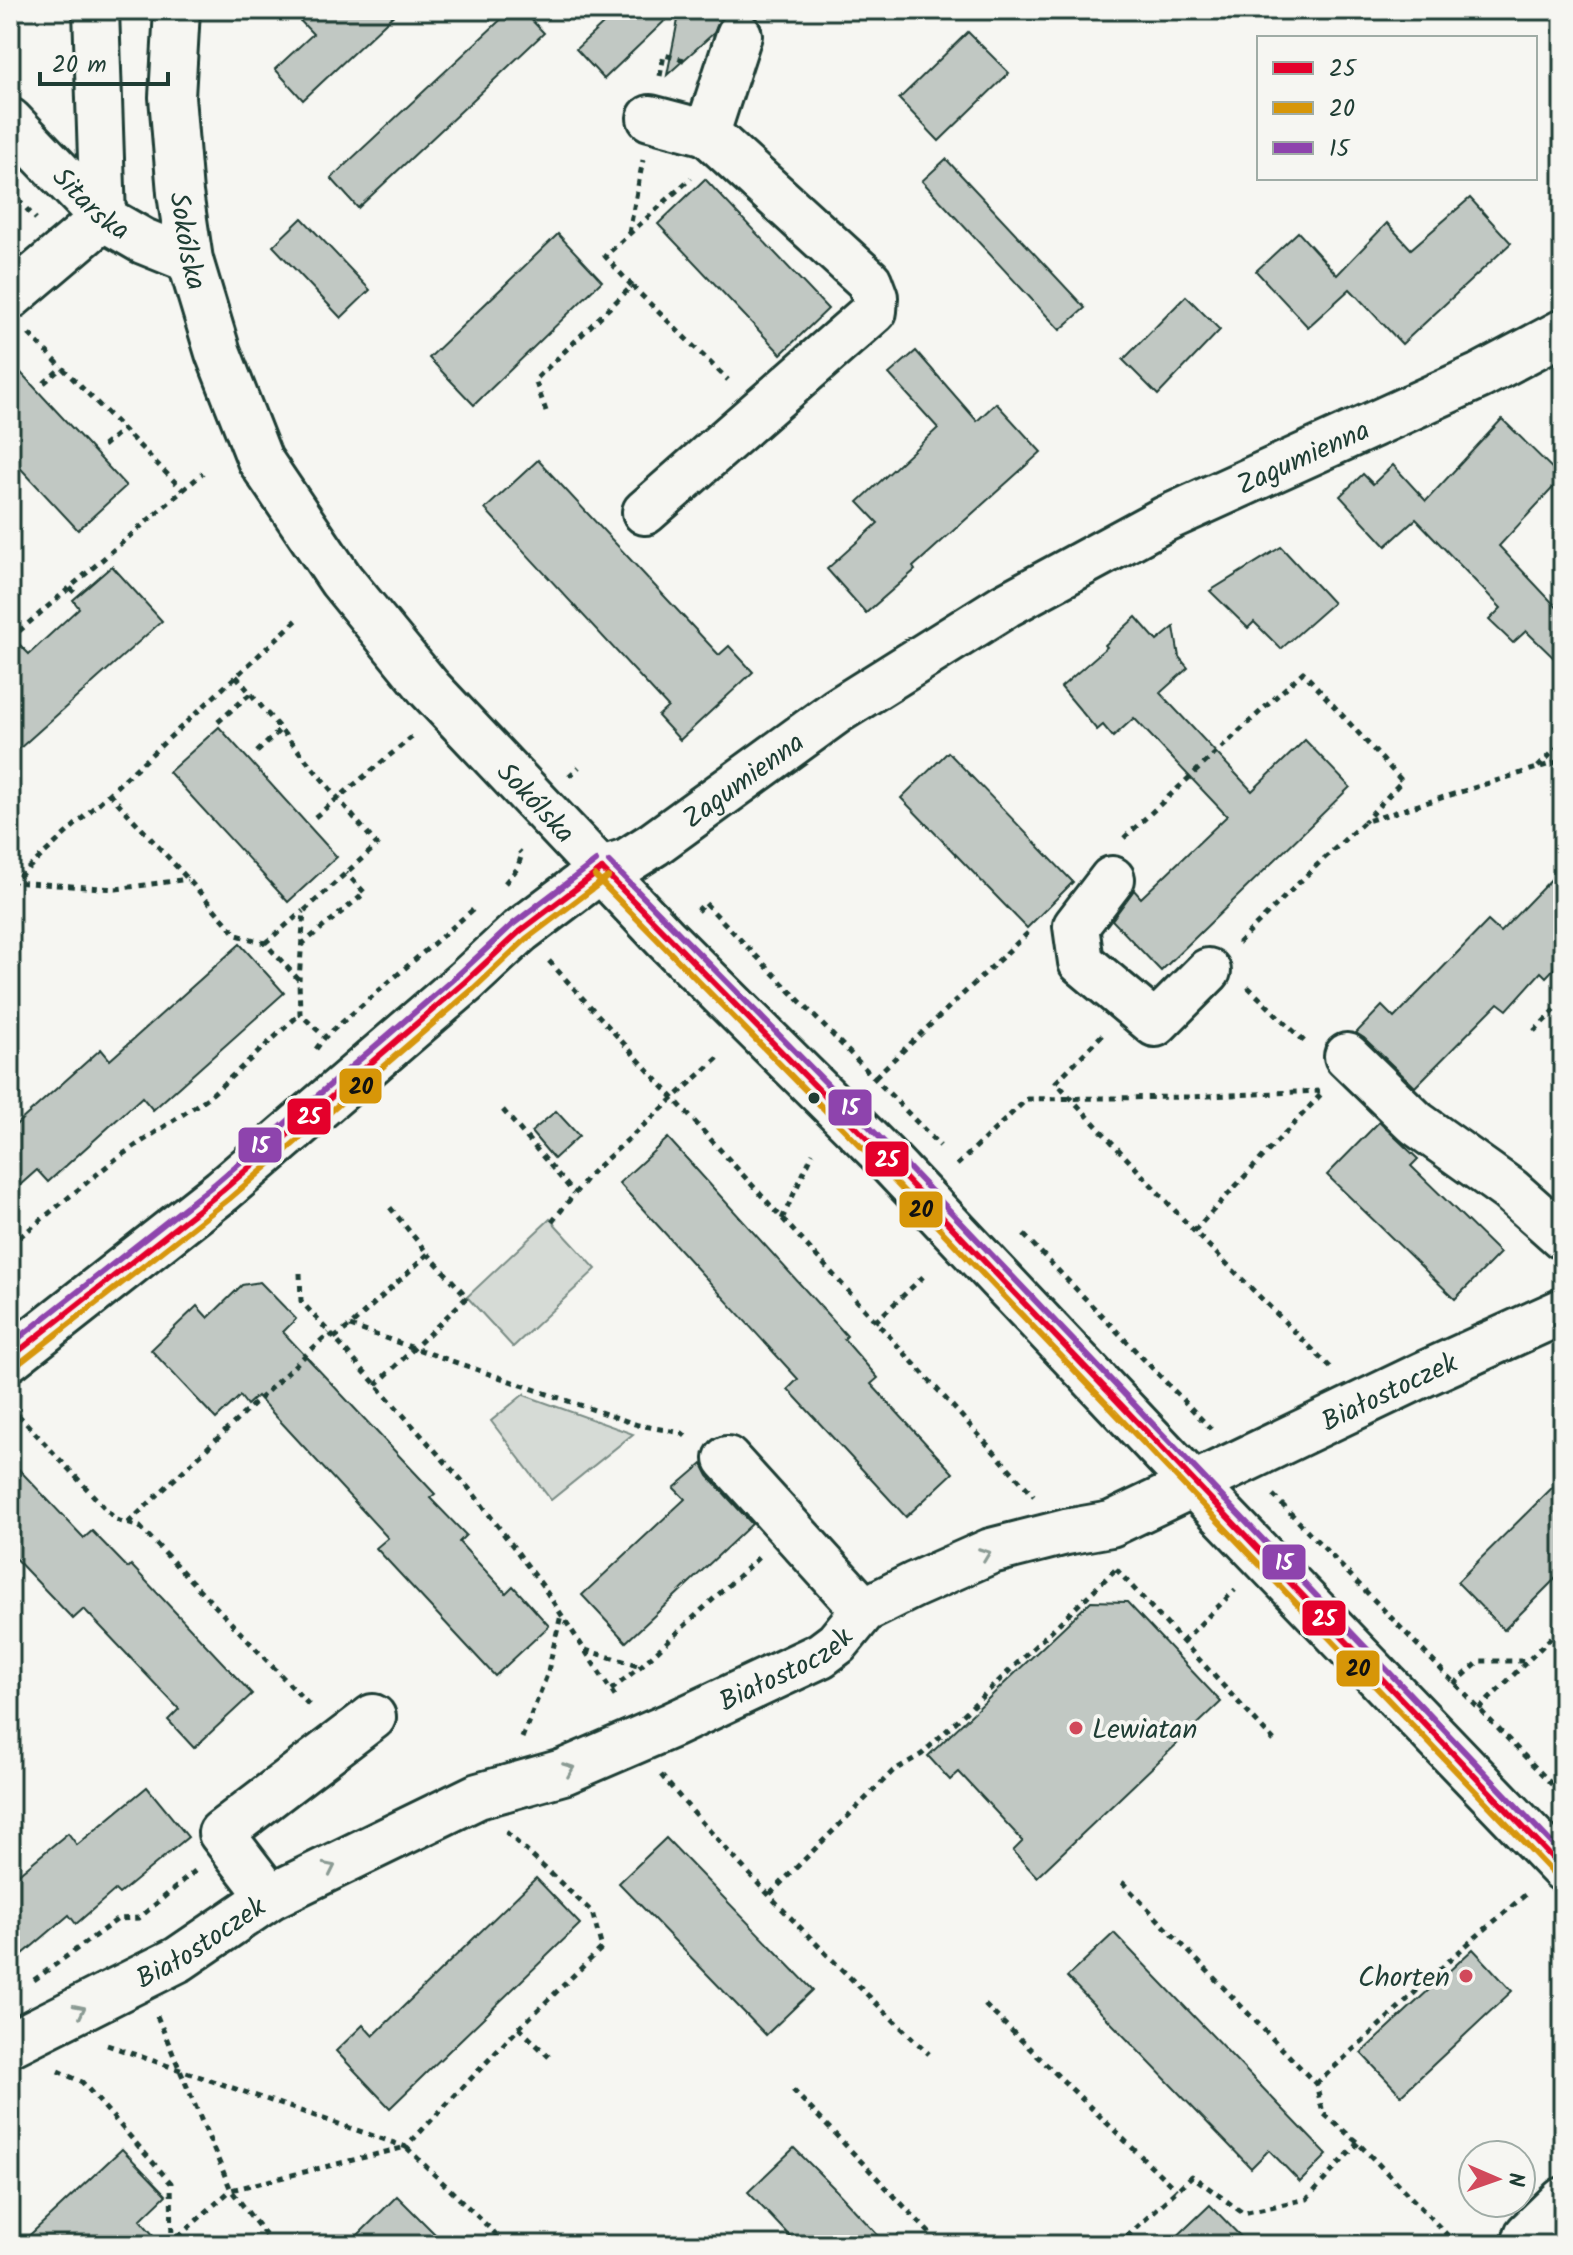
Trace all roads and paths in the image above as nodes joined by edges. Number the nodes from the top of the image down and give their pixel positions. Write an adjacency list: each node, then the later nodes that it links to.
1 (96, 10): 7 (street)
2 (177, 10): 8 (street, Sokólska)
3 (739, 35): 6 (street)
4 (650, 118): 6 (street)
5 (10, 121): 7 (street, Sitarska)
6 (716, 141): 9 (path); 15 (street)
7 (103, 218): 8 (street, Sitarska); 10 (street)
8 (190, 260): 37 (street, Sokólska)
9 (632, 286): 14 (path); 15 (path)
10 (15, 311): 12 (path)
11 (1563, 332): 41 (street, Zagumienna)
12 (62, 367): 13 (path); 16 (path)
13 (44, 383)
14 (546, 411)
15 (760, 411): 20 (street)
16 (123, 429): 17 (path); 19 (path)
17 (103, 446)
18 (203, 473): 19 (path)
19 (183, 490): 21 (path)
20 (645, 512)
21 (70, 588): 22 (path); 24 (path)
22 (78, 596)
23 (298, 619): 25 (path)
24 (10, 639)
25 (236, 676): 26 (path); 35 (path)
26 (251, 693): 27 (path); 28 (path)
27 (218, 722)
28 (281, 729): 31 (path); 36 (path)
29 (412, 737): 36 (path)
30 (1563, 742): 34 (path)
31 (257, 752)
32 (1563, 760): 34 (path)
33 (579, 767): 37 (path)
34 (1537, 768): 39 (path)
35 (109, 793): 43 (path); 44 (path)
36 (337, 798): 38 (path); 42 (path)
37 (537, 802): 41 (street, Sokólska); 45 (path)
38 (315, 817)
39 (1364, 822): 40 (path); 52 (path)
40 (1116, 860): 55 (street)
41 (602, 869): 49 (street, Zagumienna); 89 (street, Sokólska)
42 (346, 873): 47 (path); 51 (path)
43 (188, 879): 44 (path); 50 (path)
44 (11, 882)
45 (490, 895): 49 (path); 58 (path)
46 (705, 903): 62 (path)
47 (304, 911): 50 (path); 51 (path)
48 (1034, 928): 62 (path)
49 (520, 931): 63 (path); 83 (street, Zagumienna)
50 (265, 943): 53 (path)
51 (301, 945): 53 (path)
52 (1214, 965): 55 (street); 61 (path)
53 (299, 980): 56 (path)
54 (1563, 1002): 57 (path)
55 (1131, 1006): 64 (path)
56 (300, 1014): 58 (path); 74 (path)
57 (1534, 1031)
58 (325, 1037): 60 (path)
59 (718, 1058): 63 (path)
60 (307, 1059)
61 (1330, 1071): 64 (path); 71 (path); 73 (street)
62 (875, 1077): 64 (path)
63 (673, 1098): 67 (path); 69 (path)
64 (1070, 1098): 71 (path)
65 (503, 1110): 67 (path)
66 (813, 1153): 69 (path)
67 (574, 1193): 70 (path)
68 (388, 1205): 75 (path)
69 (782, 1219): 79 (path)
70 (552, 1222)
71 (1194, 1231): 84 (path)
72 (1023, 1234): 88 (path)
73 (1563, 1237)
74 (10, 1245)
75 (428, 1254): 80 (path); 82 (path)
76 (300, 1273): 81 (path)
77 (927, 1273): 79 (path)
78 (1563, 1311): 88 (street, Białostoczek)
79 (875, 1322): 92 (path)
80 (350, 1326): 81 (path); 82 (path)
81 (332, 1336): 85 (path); 90 (path)
82 (415, 1348): 85 (path); 87 (path)
83 (10, 1358)
84 (1336, 1373)
85 (376, 1385): 97 (path)
86 (10, 1406): 90 (path)
87 (727, 1459): 91 (street)
88 (1242, 1461): 89 (street, Białostoczek); 103 (path)
89 (1194, 1485): 92 (street, Białostoczek); 112 (street, Sokólska)
90 (128, 1523): 106 (path)
91 (790, 1528): 96 (street); 102 (path)
92 (1066, 1532): 96 (street, Białostoczek, one-way to 92)
93 (1125, 1560): 94 (path)
94 (1115, 1570): 99 (path); 114 (path)
95 (1236, 1590): 99 (path)
96 (864, 1610): 107 (street, Białostoczek)
97 (561, 1614): 100 (path); 109 (path)
98 (1563, 1626): 105 (path)
99 (1182, 1642): 108 (path)
100 (584, 1650): 102 (path); 104 (path)
101 (1524, 1661): 103 (path)
102 (641, 1666): 104 (path)
103 (1454, 1684): 105 (path)
104 (611, 1690): 107 (path)
105 (1479, 1709): 110 (path)
106 (358, 1728): 111 (street)
107 (640, 1739): 109 (street, Białostoczek, one-way to 107); 114 (path)
108 (1274, 1741)
109 (488, 1793): 116 (street, Białostoczek, one-way to 109); 121 (path)
110 (1563, 1796)
111 (228, 1843): 116 (street); 118 (path)
112 (1563, 1869)
113 (1122, 1882): 127 (path)
114 (770, 1894): 123 (path)
115 (1525, 1895): 127 (path)
116 (270, 1897): 117 (street, Białostoczek)
117 (141, 1978): 120 (street, Białostoczek, one-way to 117); 125 (path)
118 (25, 1986)
119 (985, 2005): 132 (path)
120 (53, 2023): 122 (street, Białostoczek); 125 (path)
121 (519, 2028): 124 (path); 130 (path)
122 (10, 2044)
123 (929, 2054)
124 (549, 2057)
125 (179, 2067): 130 (path); 131 (path)
126 (53, 2069): 135 (path)
127 (1316, 2084): 129 (path)
128 (793, 2090): 138 (path)
129 (1358, 2143): 132 (path); 140 (path)
130 (406, 2147): 131 (path); 137 (path)
131 (231, 2190): 135 (path); 136 (path)
132 (1176, 2190): 139 (path)
133 (1563, 2200): 134 (street)
134 (1529, 2242)
135 (173, 2243)
136 (274, 2244)
137 (507, 2245)
138 (941, 2245)
139 (1118, 2245)
140 (1457, 2245)

